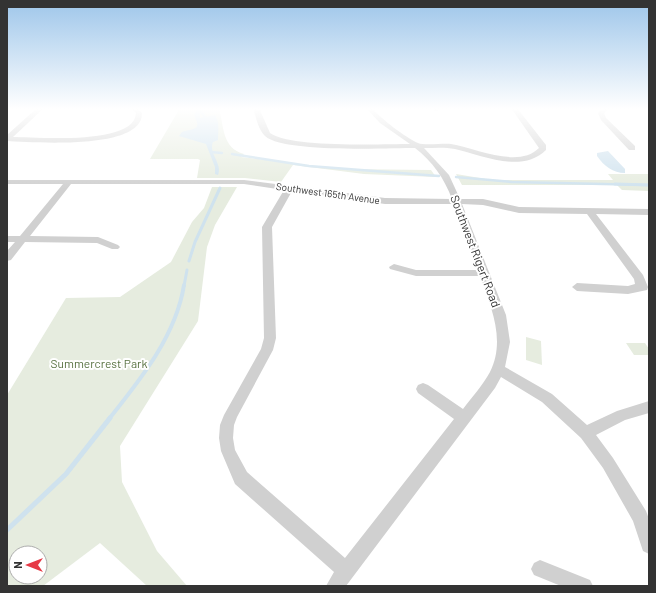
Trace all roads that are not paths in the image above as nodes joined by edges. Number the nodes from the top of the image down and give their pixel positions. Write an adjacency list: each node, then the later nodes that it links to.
1 (113, 136): 6 (street)
2 (269, 136): 7 (street)
3 (402, 136): 7 (street, Southwest Rigert Road)
4 (535, 136): 7 (street)
5 (620, 136): 8 (street)
6 (7, 139)
7 (417, 146): 12 (street, Southwest Rigert Road)
8 (632, 148)
9 (7, 182): 10 (street, Southwest 165th Avenue)
10 (69, 182): 11 (street, Southwest 165th Avenue); 16 (street)
11 (289, 188): 12 (street, Southwest 165th Avenue); 29 (street)
12 (458, 202): 13 (street, Southwest 165th Avenue); 20 (street, Southwest Rigert Road)
13 (589, 210): 14 (street, Southwest 165th Avenue); 21 (street)
14 (649, 212)
15 (7, 239): 16 (street)
16 (22, 239): 17 (street); 18 (street)
17 (115, 247)
18 (7, 258)
19 (394, 267): 20 (street)
20 (485, 273): 22 (street, Southwest Rigert Road)
21 (577, 287)
22 (499, 370): 25 (street, Southwest Rigert Road); 26 (street)
23 (423, 389): 25 (street)
24 (649, 407): 26 (street)
25 (464, 418): 29 (street, Southwest Rigert Road)
26 (586, 433): 27 (street)
27 (649, 545)
28 (540, 569): 31 (street)
29 (346, 571): 30 (street, Southwest Rigert Road)
30 (335, 586)
31 (584, 586)

